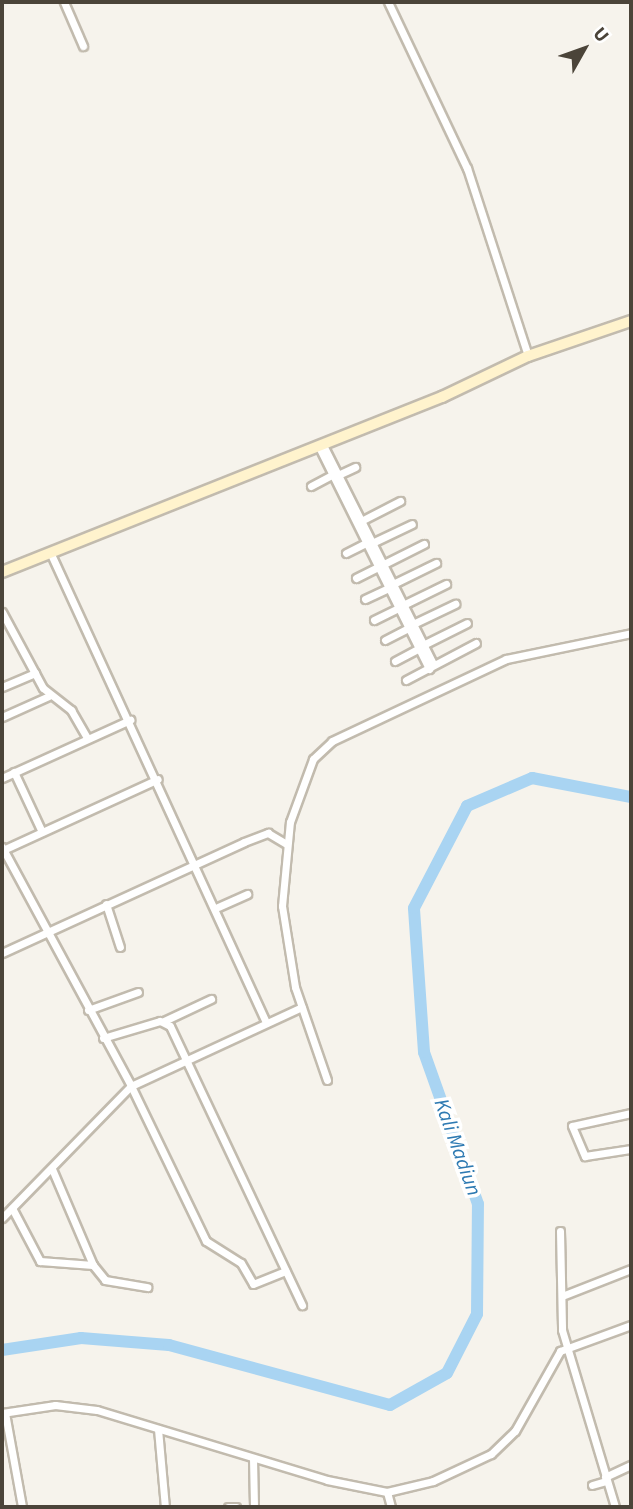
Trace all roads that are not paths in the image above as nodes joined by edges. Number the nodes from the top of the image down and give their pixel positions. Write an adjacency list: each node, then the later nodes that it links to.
1 (64, 2): 3 (street)
2 (388, 2): 5 (street)
3 (83, 47)
4 (631, 321): 5 (main road)
5 (528, 356): 6 (main road)
6 (321, 446): 8 (street); 15 (main road)
7 (355, 467): 8 (street)
8 (335, 475): 9 (street); 11 (street); 13 (street)
9 (311, 486)
10 (400, 501): 11 (street)
11 (361, 521): 13 (street)
12 (412, 524): 13 (street)
13 (369, 543): 16 (street); 17 (street)
14 (424, 544): 17 (street)
15 (50, 552): 19 (main road); 41 (street)
16 (346, 553)
17 (379, 562): 20 (street); 22 (street)
18 (436, 563): 22 (street)
19 (2, 572)
20 (356, 578)
21 (446, 584): 25 (street)
22 (391, 586): 23 (street); 25 (street)
23 (365, 600)
24 (454, 604): 29 (street)
25 (401, 606): 27 (street); 29 (street)
26 (2, 612): 36 (street)
27 (374, 620)
28 (467, 623): 33 (street)
29 (411, 626): 31 (street); 33 (street)
30 (631, 633): 47 (street)
31 (385, 640)
32 (476, 643): 35 (street)
33 (421, 646): 34 (street); 35 (street)
34 (395, 661)
35 (431, 667): 37 (street)
36 (35, 673): 38 (street); 39 (street)
37 (406, 680)
38 (2, 687)
39 (49, 696): 40 (street); 42 (street)
40 (2, 717)
41 (130, 720): 42 (street); 45 (street)
42 (87, 738): 43 (street)
43 (14, 772): 44 (street); 46 (street)
44 (2, 778)
45 (158, 779): 46 (street); 49 (street)
46 (42, 832): 48 (street)
47 (286, 844): 49 (street); 58 (street)
48 (2, 849): 53 (street)
49 (197, 860): 51 (street); 52 (street)
50 (247, 894): 52 (street)
51 (106, 904): 53 (street); 54 (street)
52 (218, 907): 60 (street)
53 (49, 932): 55 (street); 59 (street)
54 (120, 947)
55 (2, 953)
56 (138, 992): 59 (street)
57 (212, 999): 61 (street)
58 (302, 1007): 60 (street); 64 (street)
59 (88, 1010): 62 (street)
60 (265, 1020): 63 (street)
61 (164, 1021): 62 (street); 63 (street)
62 (103, 1038): 65 (street)
63 (184, 1058): 65 (street); 74 (street)
64 (327, 1080)
65 (131, 1086): 68 (street); 74 (street)
66 (631, 1113): 67 (street)
67 (631, 1149)
68 (52, 1169): 69 (street); 72 (street)
69 (12, 1208): 70 (street); 72 (street)
70 (2, 1218)
71 (560, 1231): 76 (street)
72 (93, 1265): 75 (street)
73 (631, 1269): 76 (street)
74 (286, 1271): 77 (street)
75 (147, 1287)
76 (562, 1296): 79 (street)
77 (302, 1305)
78 (631, 1325): 79 (street)
79 (565, 1348): 84 (street); 86 (street)
80 (3, 1413): 81 (street); 88 (street)
81 (158, 1429): 82 (street); 89 (street)
82 (253, 1458): 86 (street); 92 (street)
83 (631, 1465): 84 (street)
84 (605, 1479): 85 (street); 87 (street)
85 (592, 1485)
86 (387, 1492): 93 (street)
87 (612, 1506)
88 (23, 1507)
89 (165, 1507)
90 (228, 1507): 91 (street)
91 (236, 1507)
92 (254, 1507)
93 (391, 1507)

